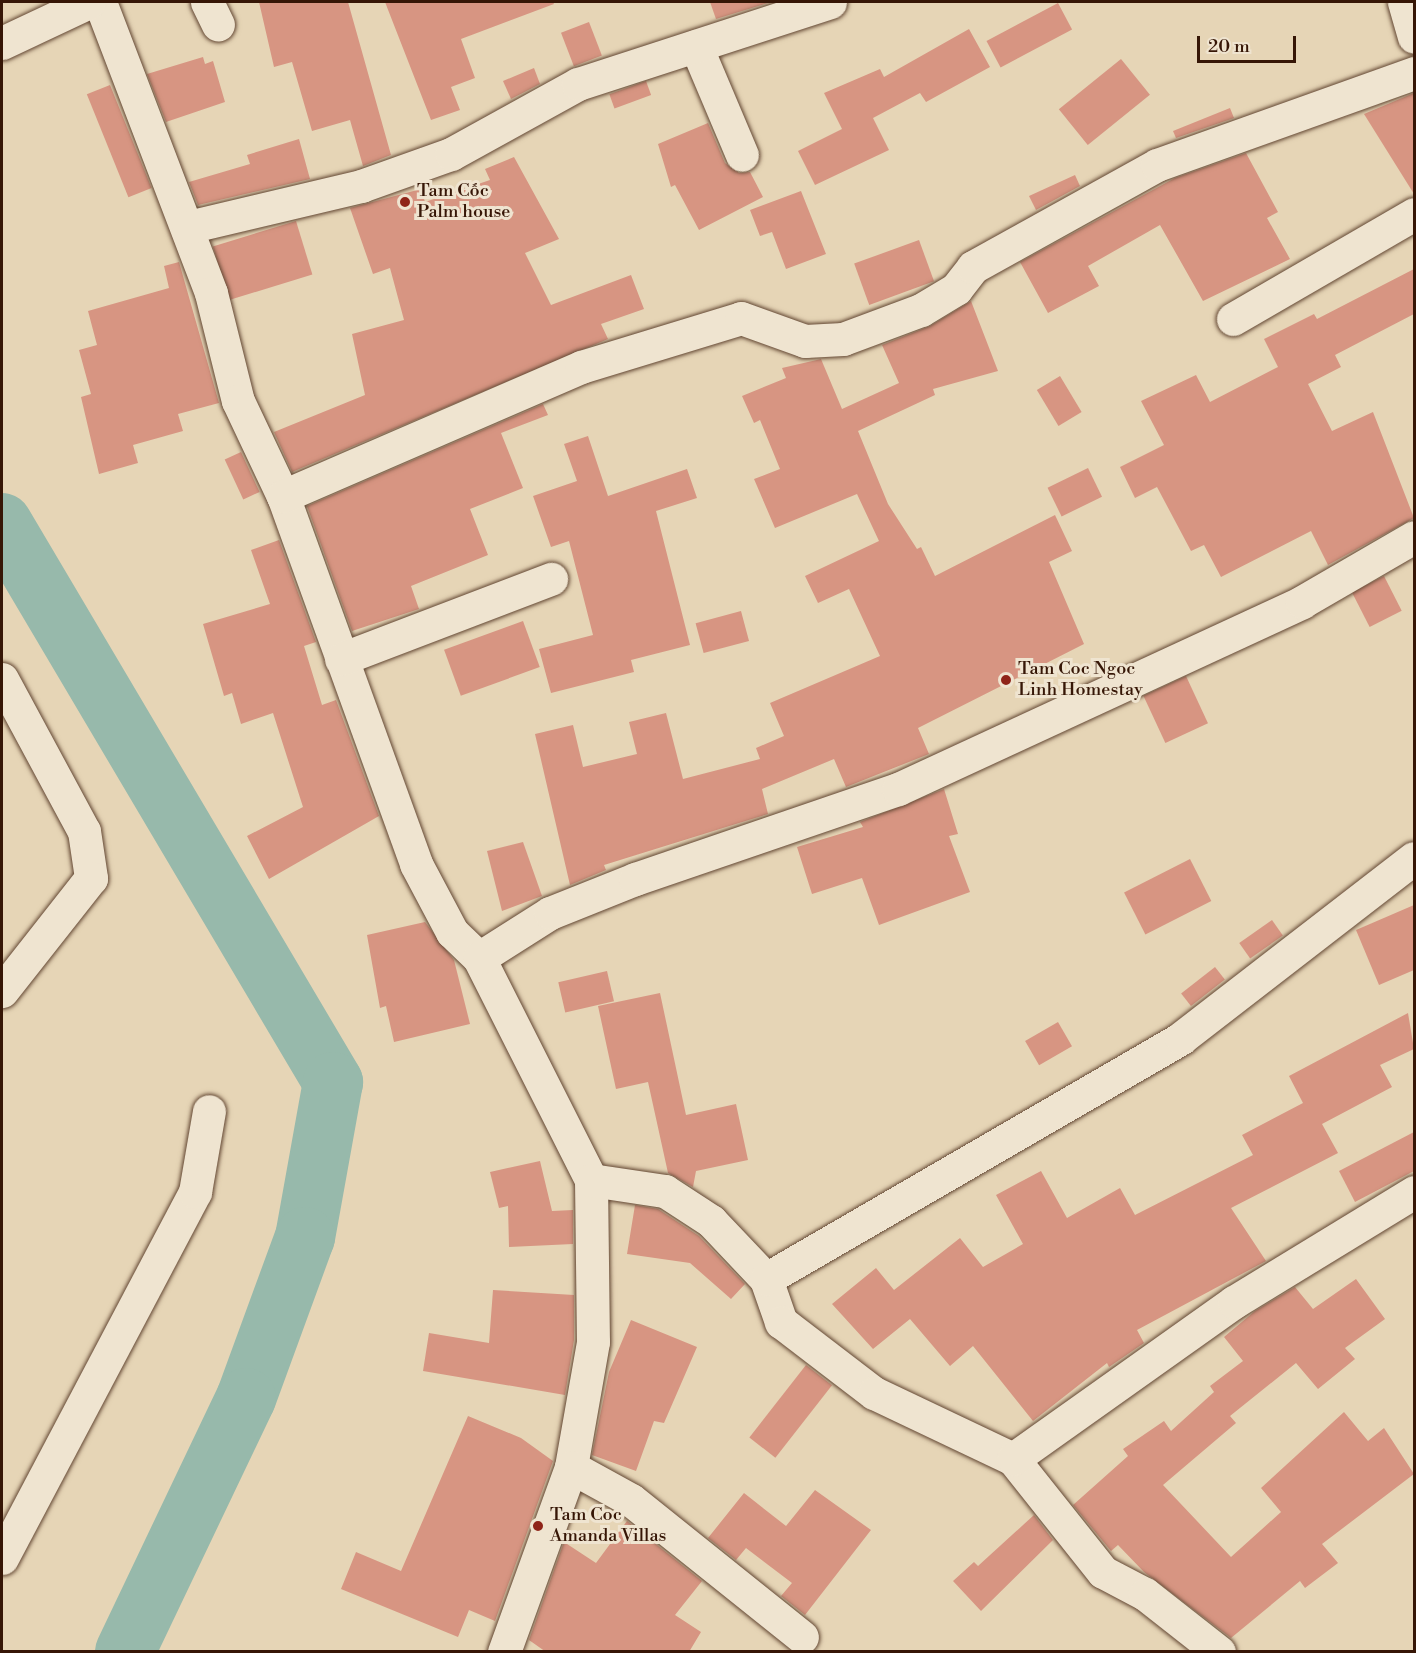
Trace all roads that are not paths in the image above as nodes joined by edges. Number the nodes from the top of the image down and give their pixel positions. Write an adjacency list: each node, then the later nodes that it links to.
1 (89, 2): 4 (street)
2 (100, 2): 9 (street)
3 (830, 2): 5 (street)
4 (2, 43)
5 (696, 46): 7 (street); 9 (street)
6 (1414, 73): 11 (street)
7 (742, 155)
8 (1414, 214): 10 (street)
9 (188, 227): 11 (street)
10 (1233, 319)
11 (283, 496): 14 (street)
12 (1414, 537): 17 (street)
13 (551, 579): 14 (street)
14 (341, 659): 17 (street)
15 (2, 680): 18 (street)
16 (1414, 858): 22 (street)
17 (479, 958): 20 (street)
18 (2, 992)
19 (209, 1111): 25 (street)
20 (591, 1180): 22 (street); 24 (street)
21 (1414, 1192): 23 (street)
22 (766, 1279): 23 (street)
23 (1013, 1459): 28 (street)
24 (571, 1467): 26 (street); 27 (street)
25 (2, 1558)
26 (802, 1637)
27 (504, 1652)
28 (1219, 1652)

